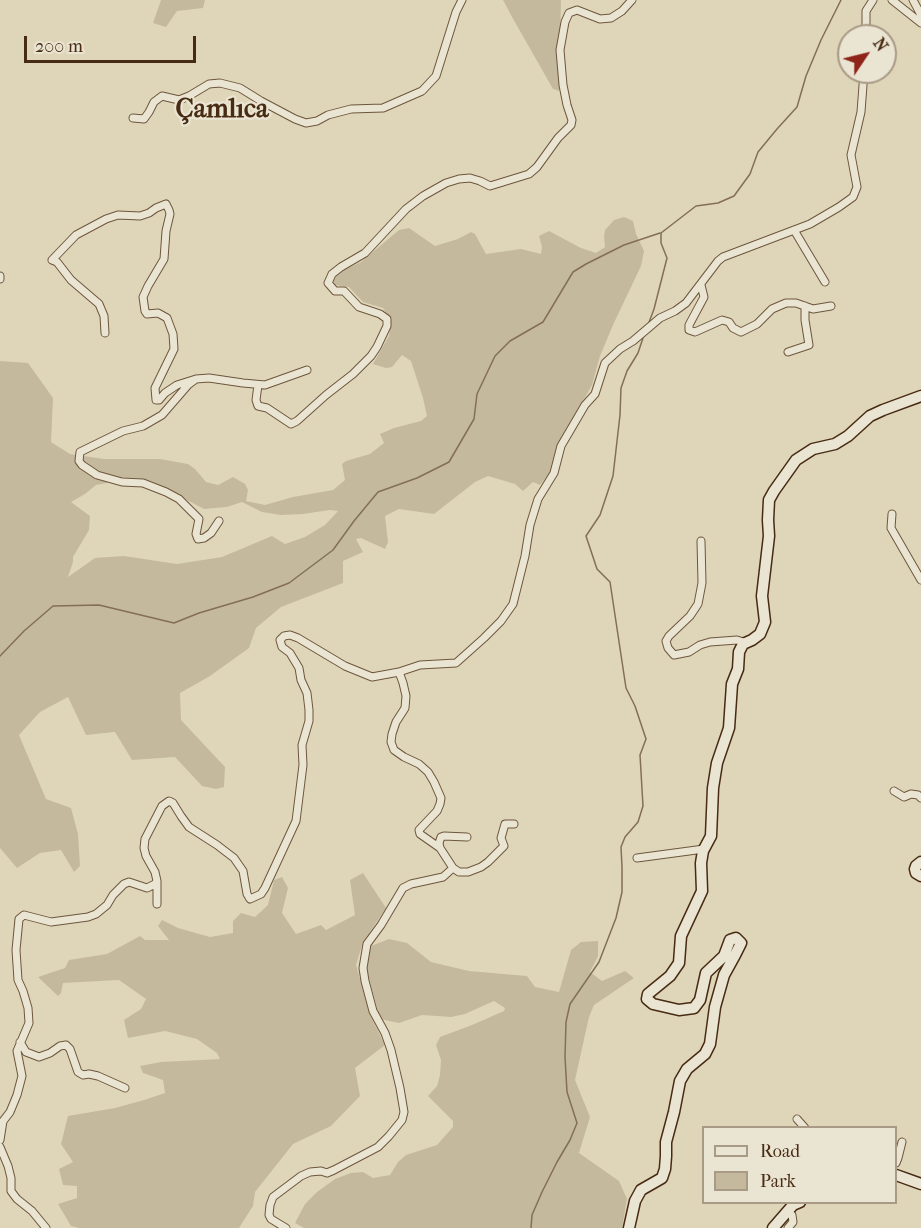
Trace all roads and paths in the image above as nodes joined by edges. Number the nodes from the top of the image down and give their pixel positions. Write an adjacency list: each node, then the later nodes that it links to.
1 (462, 0): 10 (street)
2 (632, 0): 20 (street)
3 (873, 0): 8 (street)
4 (892, 0): 7 (street)
5 (913, 0): 6 (street)
6 (921, 15)
7 (921, 23)
8 (866, 24)
9 (863, 84): 11 (street)
10 (133, 118)
11 (794, 230): 12 (street); 13 (street)
12 (825, 282)
13 (701, 285): 14 (street); 27 (street)
14 (805, 306): 15 (street); 17 (street)
15 (831, 306)
16 (105, 333): 19 (street)
17 (788, 352)
18 (307, 370): 20 (street)
19 (196, 380): 20 (street); 23 (street)
20 (258, 385)
21 (921, 396): 26 (street)
22 (892, 514): 25 (street)
23 (219, 521)
24 (701, 541): 26 (street)
25 (921, 580)
26 (747, 643): 33 (street)
27 (399, 672): 32 (street); 38 (street)
28 (894, 791): 29 (street)
29 (921, 798)
30 (514, 824): 36 (street)
31 (467, 837): 32 (street)
32 (441, 848): 36 (street)
33 (704, 849): 34 (street); 55 (street)
34 (637, 858)
35 (921, 862): 37 (street)
36 (453, 868): 54 (street)
37 (921, 876)
38 (157, 881): 39 (street); 40 (street)
39 (157, 904)
40 (20, 1042): 41 (street); 43 (street)
41 (125, 1088)
42 (797, 1119): 44 (street)
43 (2, 1123): 45 (street)
44 (803, 1126)
45 (0, 1140)
46 (902, 1142): 48 (street)
47 (0, 1147): 53 (street)
48 (897, 1160)
49 (897, 1175): 50 (street)
50 (921, 1184)
51 (796, 1204): 52 (street)
52 (786, 1213): 56 (street); 57 (street)
53 (46, 1228)
54 (286, 1228)
55 (629, 1228)
56 (773, 1228)
57 (788, 1228)

